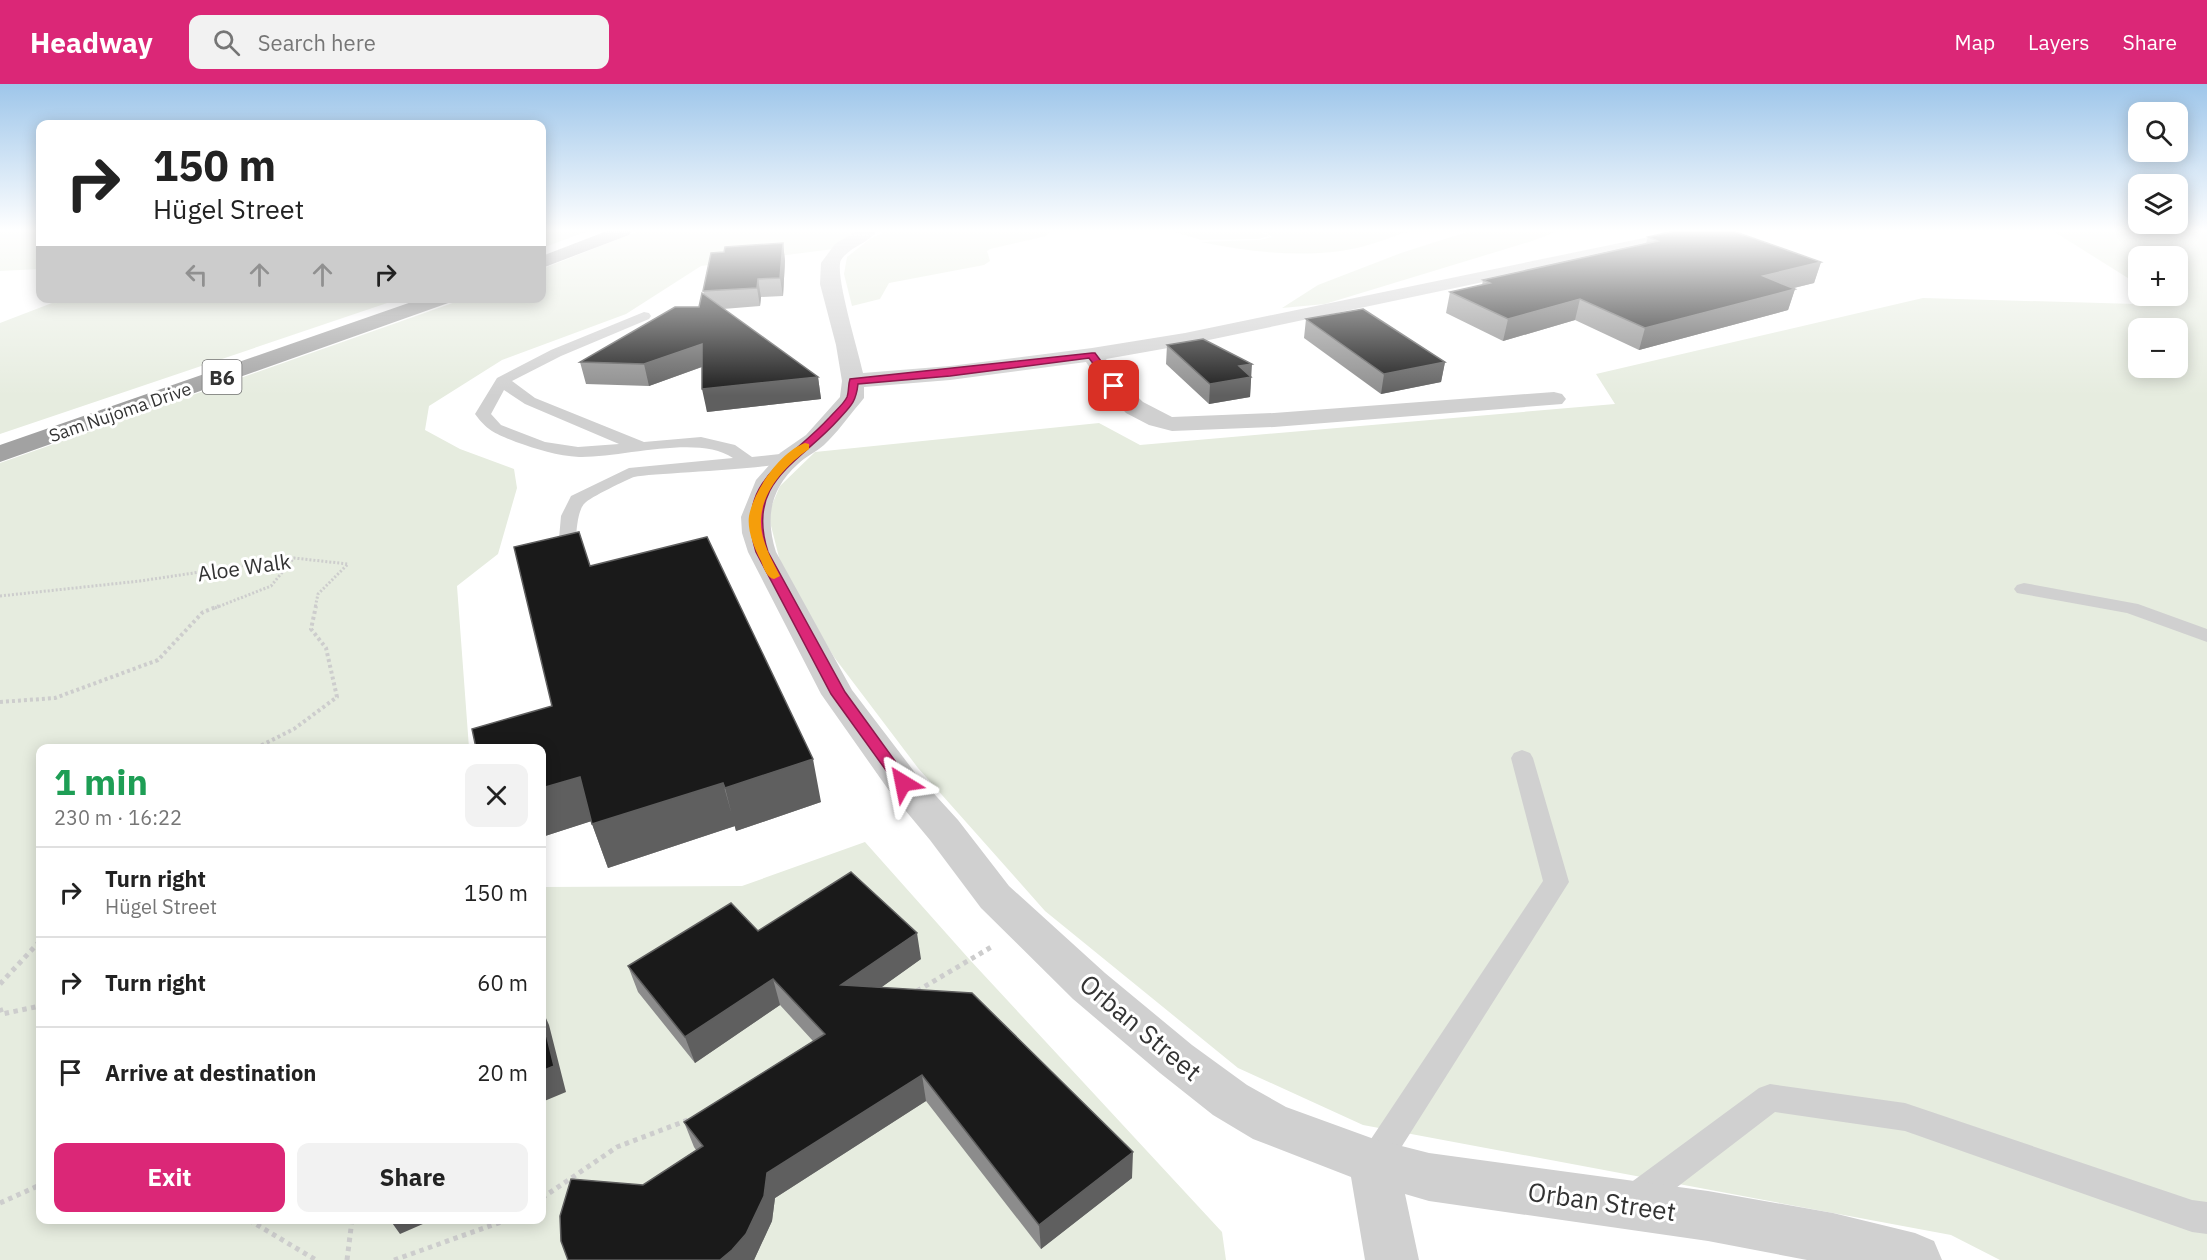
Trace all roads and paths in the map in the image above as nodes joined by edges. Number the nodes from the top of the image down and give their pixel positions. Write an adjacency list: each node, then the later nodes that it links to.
1 (831, 286): 8 (street)
2 (1439, 286): 6 (street)
3 (384, 303): 10 (highway, Sam Nujoma Drive / B6)
4 (430, 303): 12 (highway, Sam Nujoma Drive / B6)
5 (644, 316): 7 (lane)
6 (1092, 355): 8 (street); 9 (street)
7 (502, 381): 11 (lane); 11 (lane)
8 (853, 381): 13 (street, Orban Street)
9 (1554, 399)
10 (0, 434)
11 (660, 446): 13 (lane)
12 (0, 454)
13 (770, 460): 15 (lane); 22 (street, Orban Street)
14 (294, 558): 17 (path, Aloe Walk); 19 (path); 20 (path, Aloe Walk)
15 (565, 567)
16 (2024, 589): 18 (lane)
17 (0, 596)
18 (2207, 636)
19 (0, 702)
20 (264, 744)
21 (1522, 758): 29 (lane)
22 (1025, 925): 25 (path); 29 (street, Orban Street)
23 (36, 945): 24 (path)
24 (0, 984)
25 (909, 996)
26 (36, 1007): 27 (path)
27 (0, 1008)
28 (693, 1119): 31 (path)
29 (1374, 1162): 33 (street, Orban Street); 41 (street)
30 (36, 1187): 32 (path)
31 (546, 1195)
32 (0, 1203)
33 (1629, 1204): 34 (lane); 42 (street, Orban Street)
34 (2207, 1218)
35 (256, 1224): 38 (path)
36 (352, 1224): 39 (path)
37 (496, 1224): 40 (path)
38 (316, 1260)
39 (347, 1260)
40 (394, 1260)
41 (1392, 1260)
42 (1915, 1260)

